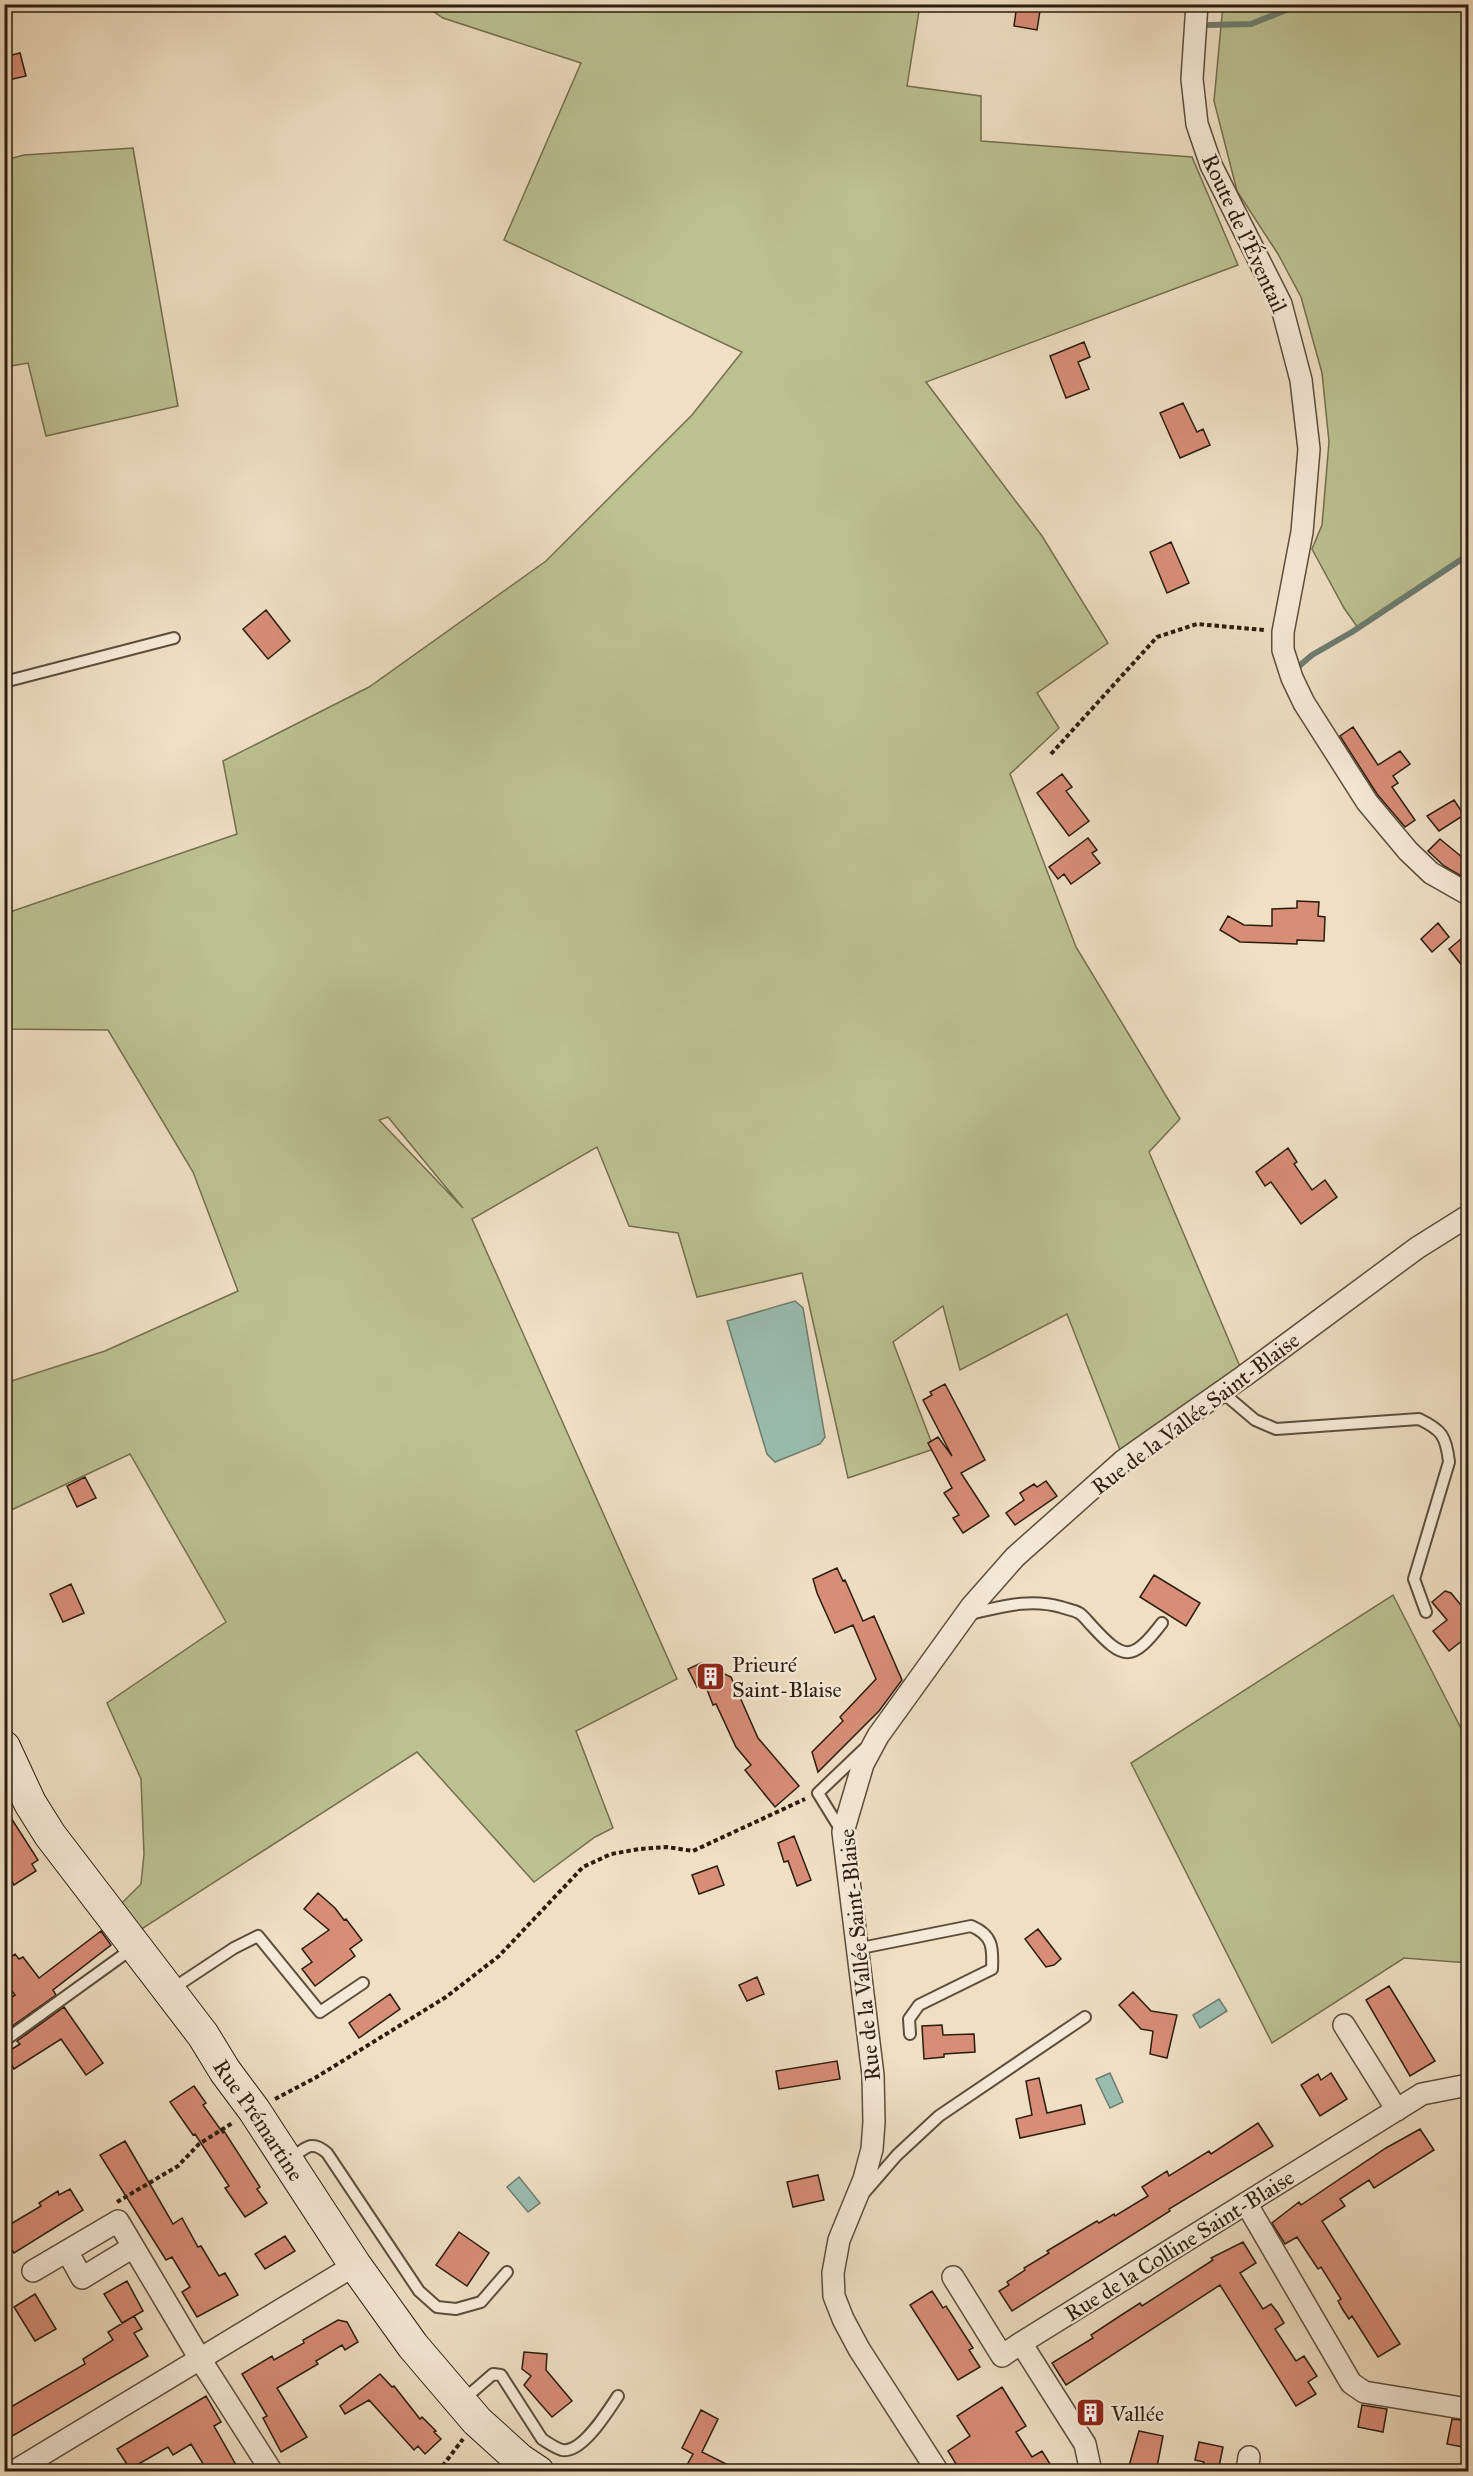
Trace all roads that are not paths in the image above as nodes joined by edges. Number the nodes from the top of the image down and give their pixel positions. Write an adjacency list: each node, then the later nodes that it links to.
1 (1197, 4): 4 (street, Route de l'Éventail)
2 (174, 638): 3 (lane)
3 (4, 682)
4 (1468, 894)
5 (1468, 1216): 6 (street, Rue de la Vallée Saint-Blaise)
6 (1222, 1392): 7 (lane); 8 (street, Rue de la Vallée Saint-Blaise)
7 (1426, 1612)
8 (966, 1615): 9 (lane); 10 (street, Rue de la Vallée Saint-Blaise)
9 (1162, 1623)
10 (878, 1736): 12 (street, Rue de la Vallée Saint-Blaise); 12 (lane)
11 (7, 1761): 13 (street, Rue Prémartine)
12 (843, 1832): 14 (street, Rue de la Vallée Saint-Blaise)
13 (134, 1947): 16 (street, Rue Prémartine); 20 (lane)
14 (856, 1949): 19 (lane); 25 (street, Rue de la Vallée Saint-Blaise)
15 (363, 1983): 16 (lane)
16 (169, 1992): 23 (street, Rue Prémartine)
17 (1085, 2018): 25 (lane)
18 (1344, 2025): 22 (street)
19 (910, 2034)
20 (4, 2041)
21 (1468, 2085): 22 (street, Rue de la Colline Saint-Blaise)
22 (1397, 2109): 24 (street, Rue de la Colline Saint-Blaise)
23 (288, 2162): 28 (street, Rue Prémartine); 30 (lane)
24 (1246, 2203): 32 (street, Rue de la Colline Saint-Blaise); 35 (street)
25 (853, 2205): 40 (street, Rue de la Vallée Saint-Blaise)
26 (133, 2247): 27 (street); 27 (street); 33 (street)
27 (67, 2251): 29 (street)
28 (355, 2265): 33 (street); 36 (street, Rue Prémartine)
29 (33, 2271)
30 (507, 2272)
31 (953, 2277): 32 (street, Rue de la Colline Saint-Blaise)
32 (1021, 2343): 41 (street)
33 (200, 2359): 37 (street); 38 (street)
34 (618, 2396): 36 (lane)
35 (1468, 2409)
36 (469, 2412): 39 (street, Rue Prémartine)
37 (13, 2472)
38 (272, 2472)
39 (538, 2472)
40 (938, 2472)
41 (1092, 2472)

